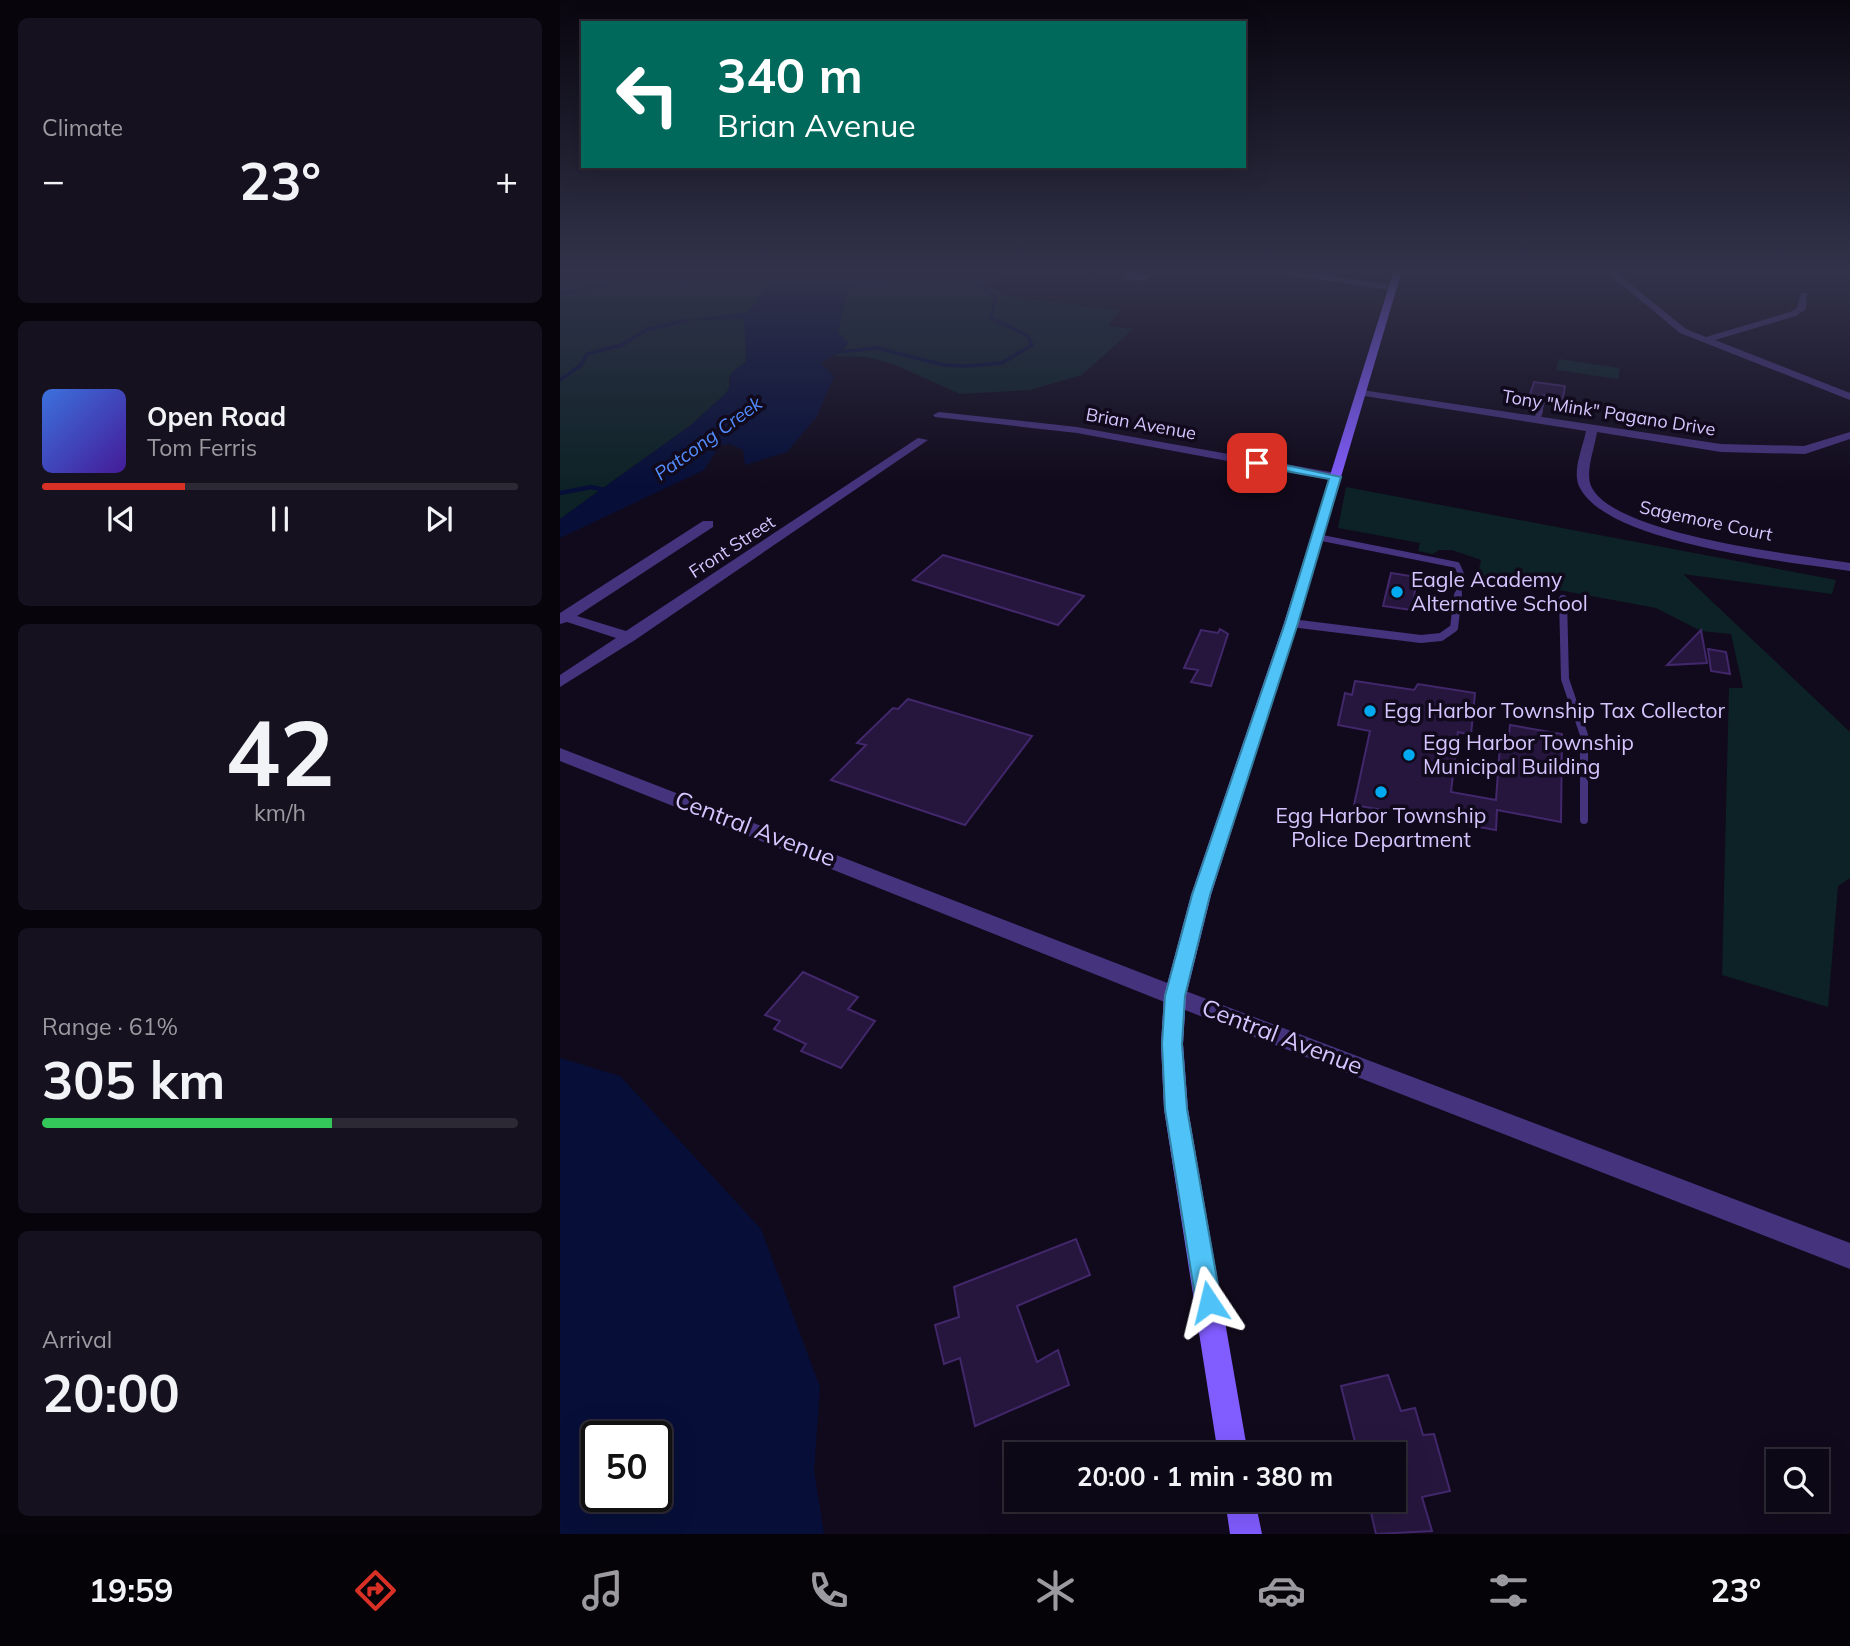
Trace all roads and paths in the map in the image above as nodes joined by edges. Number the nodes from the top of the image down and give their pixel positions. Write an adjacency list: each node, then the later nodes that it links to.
1 (1377, 342): 3 (main road)
2 (1710, 342): 4 (street)
3 (1362, 393): 7 (street, Tony "Mink" Pagano Drive); 11 (main road)
4 (1850, 397)
5 (1543, 400): 7 (lane)
6 (939, 415): 11 (street, Brian Avenue)
7 (1537, 420): 8 (street, Tony "Mink" Pagano Drive)
8 (1592, 429): 9 (street, Tony "Mink" Pagano Drive); 14 (street, Sagemore Court)
9 (1850, 435)
10 (922, 440): 18 (street, Front Street)
11 (1336, 477): 13 (main road)
12 (708, 524): 16 (street)
13 (1317, 537): 17 (main road); 17 (lane)
14 (1850, 567)
15 (1563, 599): 21 (lane)
16 (562, 618): 18 (street)
17 (1292, 623): 22 (main road)
18 (630, 636): 19 (street, Front Street)
19 (560, 682)
20 (560, 754): 22 (street, Central Avenue)
21 (1584, 820)
22 (1175, 996): 23 (street, Central Avenue); 24 (main road)
23 (1850, 1256)
24 (1231, 1442)
25 (1242, 1512): 26 (main road)
26 (1246, 1534)

